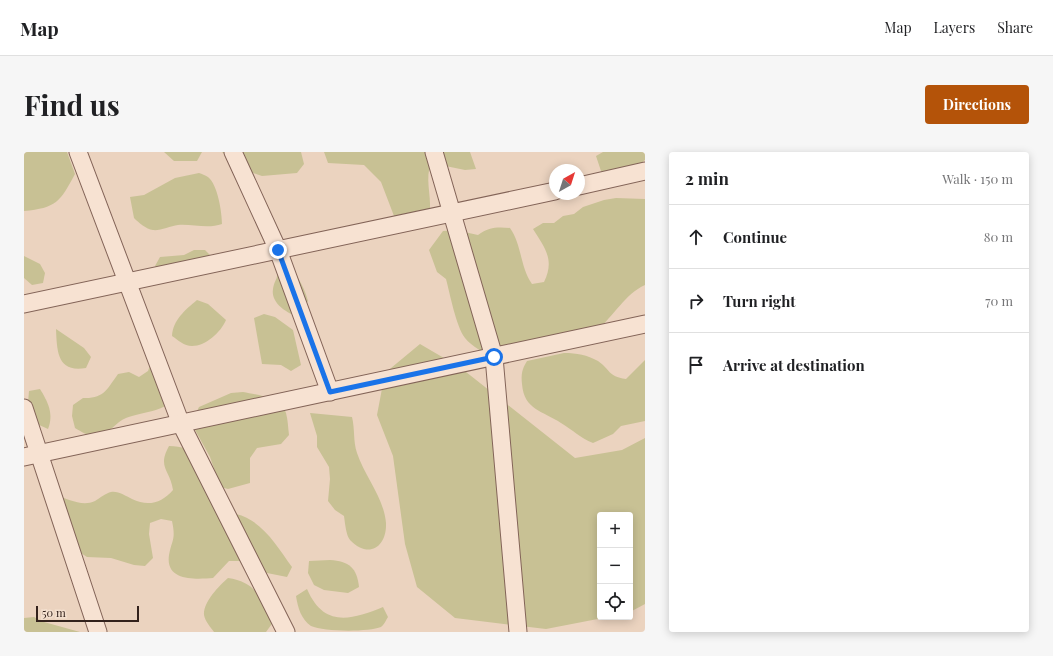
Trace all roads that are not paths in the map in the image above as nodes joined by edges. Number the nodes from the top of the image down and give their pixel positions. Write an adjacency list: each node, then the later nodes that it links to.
1 (78, 152): 9 (street)
2 (233, 152): 8 (street)
3 (434, 152): 7 (street)
4 (645, 171): 5 (street)
5 (585, 185)
6 (549, 192): 7 (street)
7 (452, 213): 8 (street); 12 (street)
8 (278, 250): 9 (street); 13 (street)
9 (127, 282): 10 (street); 15 (street)
10 (24, 304)
11 (645, 324): 12 (street)
12 (494, 357): 13 (street); 19 (street)
13 (330, 392): 15 (street)
14 (24, 408): 16 (street)
15 (181, 424): 16 (street); 18 (street)
16 (32, 456): 17 (street)
17 (98, 632)
18 (286, 632)
19 (518, 632)

